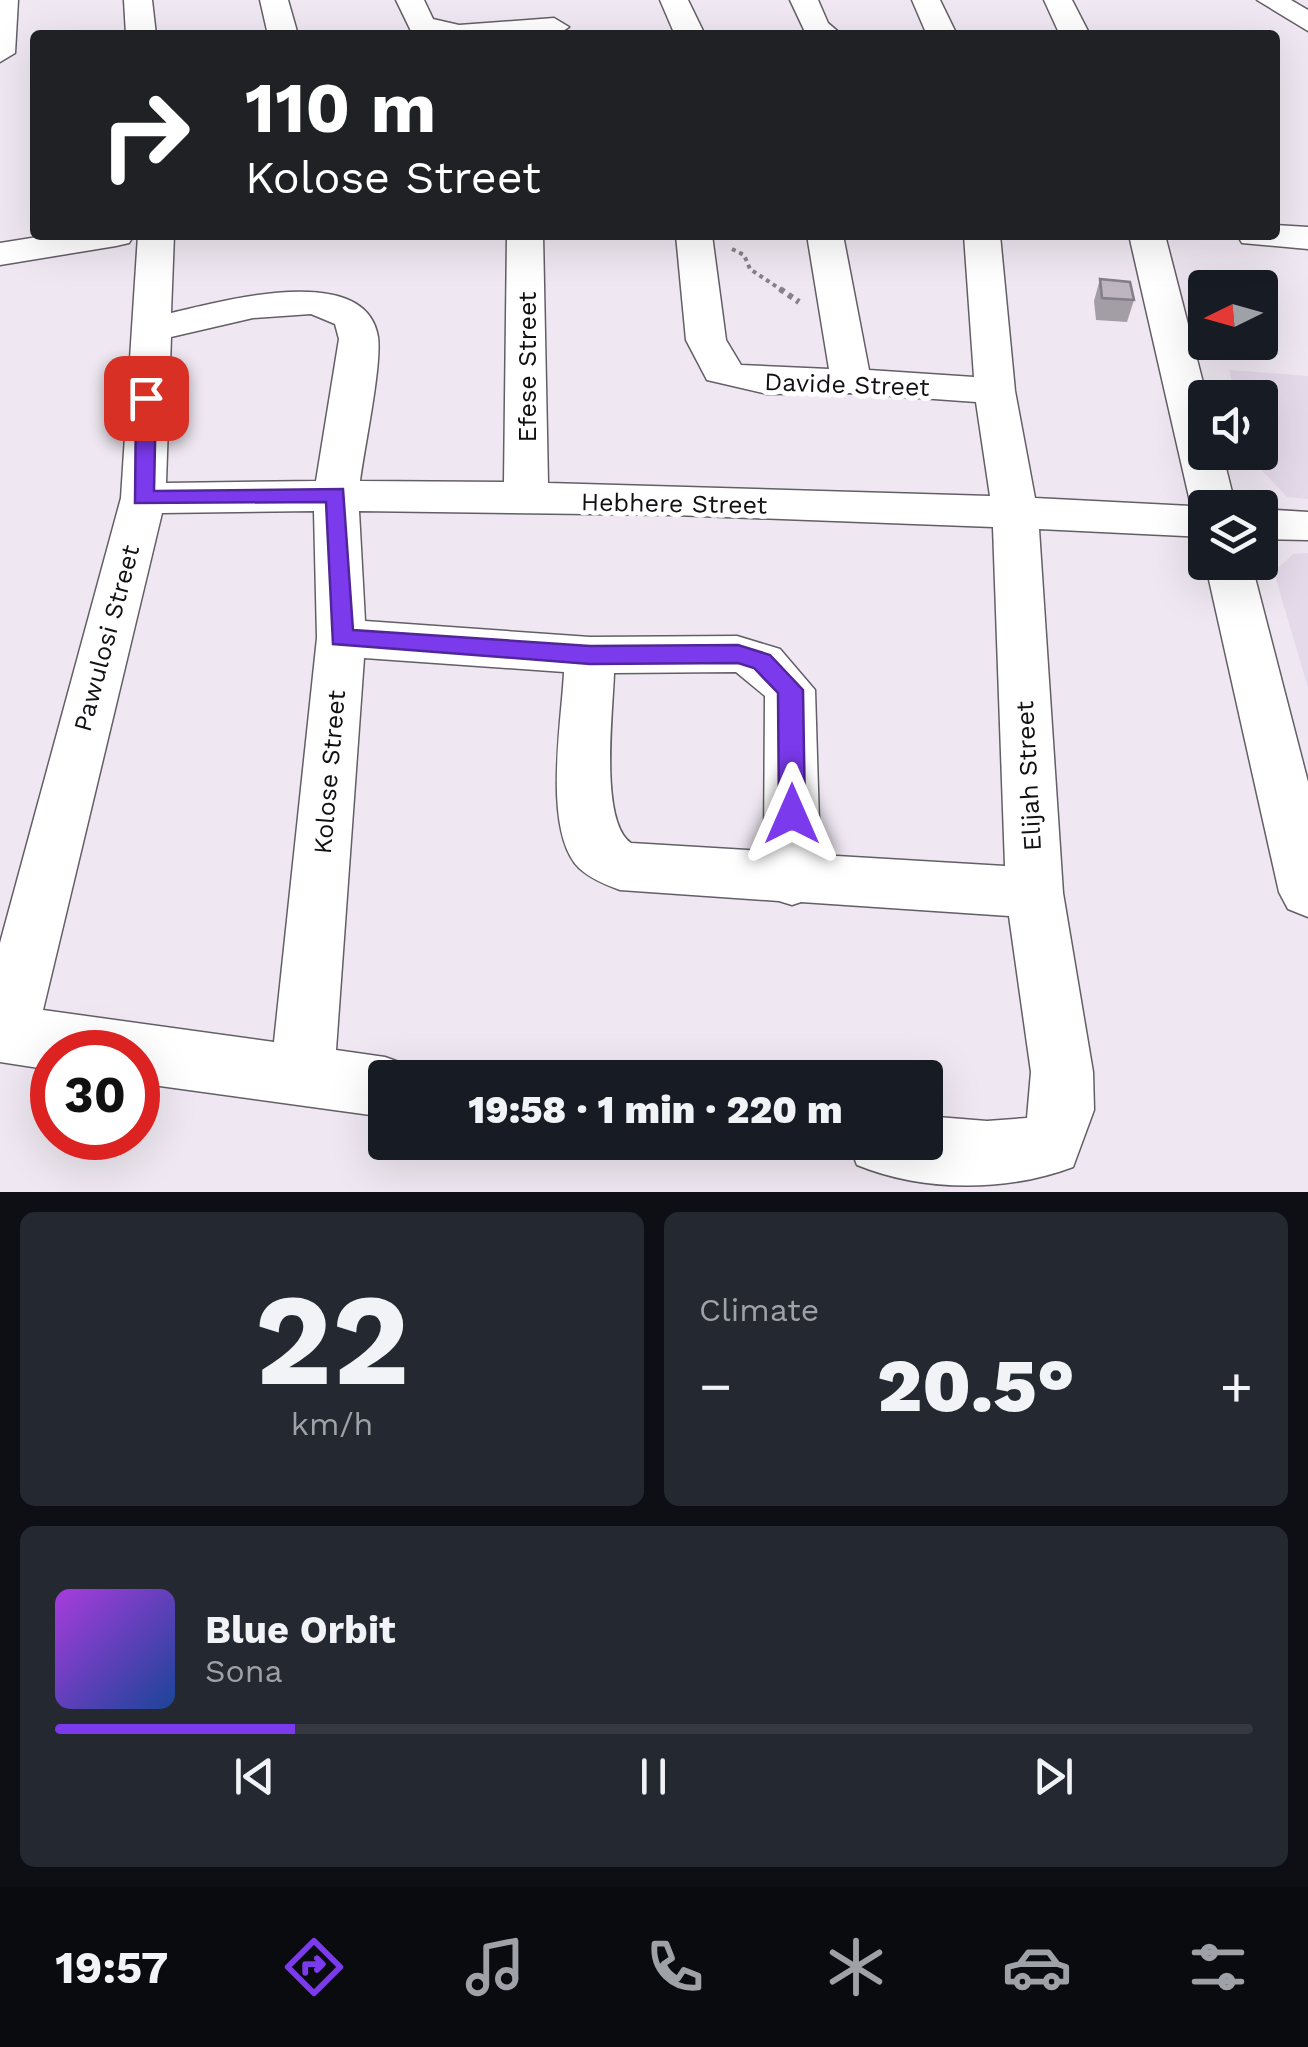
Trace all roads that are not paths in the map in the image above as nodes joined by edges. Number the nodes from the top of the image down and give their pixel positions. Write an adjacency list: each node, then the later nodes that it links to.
1 (4, 0): 20 (street)
2 (138, 0): 12 (street)
3 (274, 0): 13 (street)
4 (410, 0): 14 (street)
5 (674, 0): 16 (street)
6 (804, 0): 17 (street)
7 (926, 0): 18 (street)
8 (1058, 0): 19 (street)
9 (1271, 0): 11 (street)
10 (552, 21): 15 (street)
11 (1308, 22)
12 (141, 30)
13 (282, 30)
14 (430, 30)
15 (487, 30)
16 (688, 30)
17 (819, 30)
18 (940, 30)
19 (1073, 30)
20 (0, 52)
21 (1280, 236): 22 (street)
22 (1308, 238)
23 (85, 240): 30 (street)
24 (156, 240): 31 (street, Pawulosi Street)
25 (525, 240): 37 (street, Efese Street)
26 (706, 240): 32 (street, Davide Street)
27 (826, 240): 32 (street)
28 (982, 240): 33 (street, Elijah Street)
29 (1148, 240): 34 (street)
30 (0, 254)
31 (148, 330): 35 (street, Kolose Street); 36 (street, Pawulosi Street)
32 (849, 371): 33 (street, Davide Street)
33 (995, 390): 38 (street, Elijah Street)
34 (1210, 490)
35 (336, 494): 36 (street, Hebhere Street); 37 (street, Hebhere Street); 41 (street, Kolose Street)
36 (143, 498): 46 (street, Pawulosi Street)
37 (526, 500): 38 (street, Hebhere Street)
38 (1016, 512): 39 (street, Hebhere Street); 44 (street, Elijah Street)
39 (1188, 521)
40 (1232, 580): 45 (street)
41 (341, 638): 42 (street); 49 (street, Kolose Street)
42 (590, 655): 43 (street); 43 (street)
43 (792, 881): 44 (street)
44 (1034, 892): 51 (street, Elijah Street)
45 (1308, 892)
46 (3, 1034): 47 (street)
47 (30, 1038)
48 (160, 1057): 49 (street)
49 (302, 1078): 50 (street)
50 (368, 1085)
51 (943, 1149)

